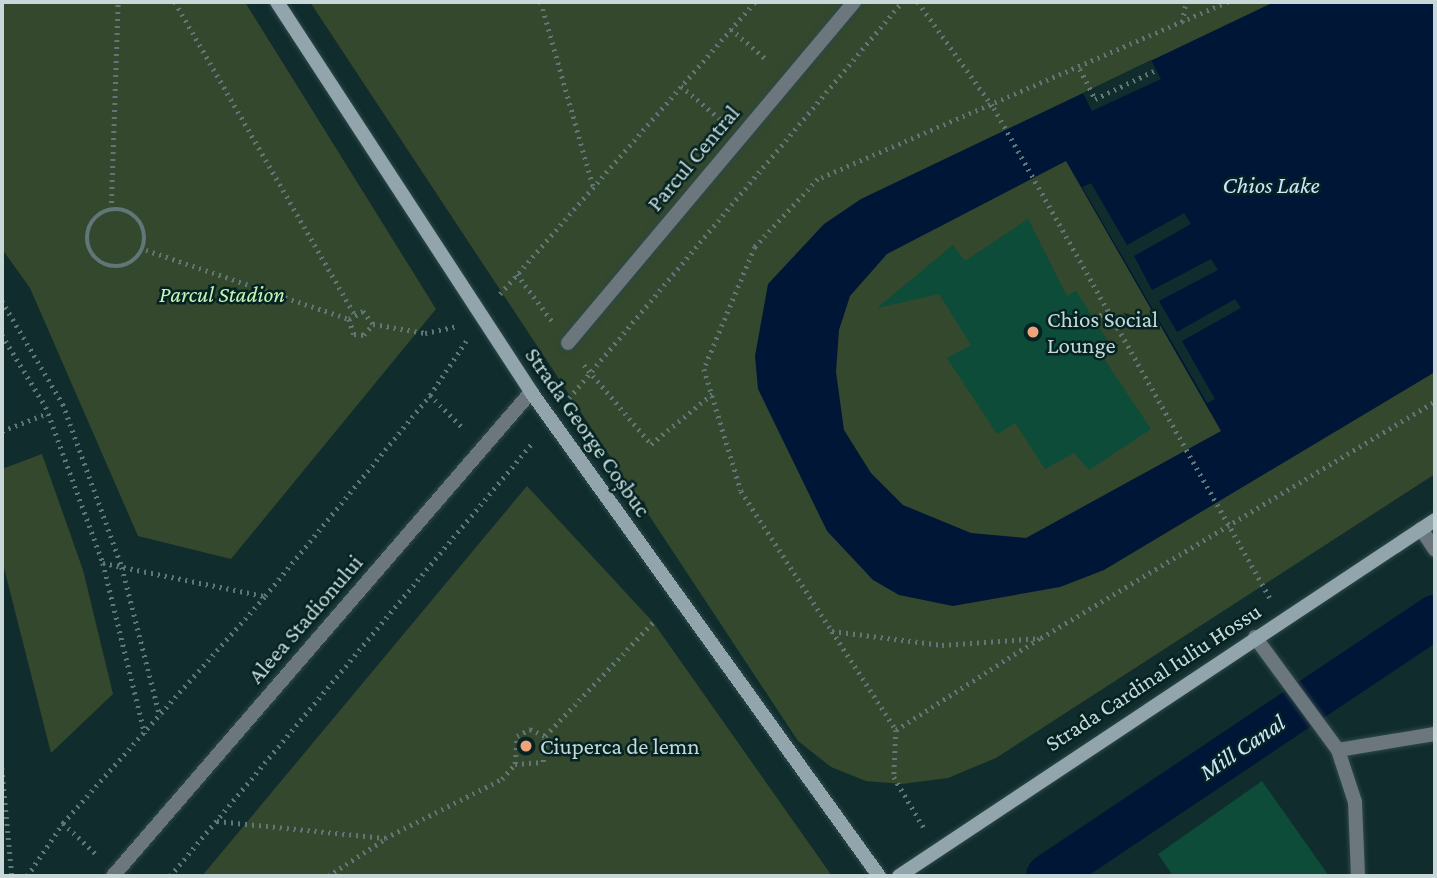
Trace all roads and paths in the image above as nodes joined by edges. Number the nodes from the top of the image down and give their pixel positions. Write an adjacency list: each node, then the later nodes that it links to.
1 (118, 2): 20 (path)
2 (175, 2): 24 (path)
3 (277, 2): 25 (main road, Strada George Coșbuc)
4 (541, 2): 19 (path)
5 (755, 2): 12 (path)
6 (853, 2): 31 (street, Parcul Central)
7 (902, 2): 33 (path)
8 (918, 2): 18 (path)
9 (1186, 2): 11 (path)
10 (1228, 2): 11 (path)
11 (1182, 23): 14 (path)
12 (731, 29): 13 (path); 16 (path)
13 (740, 37)
14 (1080, 69): 15 (path); 18 (path)
15 (1156, 70)
16 (681, 86): 17 (path); 19 (path)
17 (692, 94)
18 (994, 108): 23 (path); 33 (path)
19 (593, 187): 31 (path)
20 (111, 210): 21 (path); 21 (path)
21 (146, 250): 26 (path)
22 (2, 301): 45 (path)
23 (1107, 311): 27 (path); 41 (path)
24 (354, 313): 26 (path); 28 (path)
25 (481, 316): 32 (main road, Strada George Coșbuc); 34 (path)
26 (349, 319): 28 (path)
27 (1094, 319)
28 (373, 324): 29 (path)
29 (463, 324)
30 (2, 335): 36 (path)
31 (568, 343)
32 (531, 392): 38 (street, Aleea Stadionului); 69 (main road, Strada George Coșbuc)
33 (712, 394): 49 (path)
34 (430, 395): 38 (path); 46 (path)
35 (1435, 401): 41 (path)
36 (48, 413): 37 (path); 44 (path)
37 (2, 431)
38 (482, 447): 64 (street, Aleea Stadionului)
39 (509, 470): 60 (path)
40 (1435, 520): 42 (main road, Strada Cardinal Iuliu Hossu)
41 (1229, 524): 47 (path); 50 (path)
42 (1421, 529): 43 (street); 47 (main road, Strada Cardinal Iuliu Hossu)
43 (1435, 550)
44 (103, 563): 45 (path); 54 (path)
45 (121, 567): 46 (path); 52 (path)
46 (265, 596): 52 (path)
47 (1282, 620): 51 (main road, Strada Cardinal Iuliu Hossu)
48 (653, 622): 56 (path)
49 (832, 631): 50 (path); 53 (path)
50 (1041, 638): 53 (path)
51 (1255, 638): 57 (street); 63 (main road, Strada Cardinal Iuliu Hossu)
52 (160, 717): 54 (path)
53 (896, 730): 63 (path)
54 (145, 734): 61 (path)
55 (1435, 734): 57 (street)
56 (545, 736): 58 (path); 58 (path)
57 (1338, 751): 71 (street)
58 (515, 764): 62 (path)
59 (2, 768): 65 (path)
60 (216, 820): 62 (path); 67 (path)
61 (63, 823): 64 (path); 66 (path)
62 (385, 838): 68 (path)
63 (936, 847): 70 (main road, Strada Cardinal Iuliu Hossu)
64 (117, 875)
65 (12, 876)
66 (27, 876)
67 (170, 876)
68 (328, 876)
69 (879, 876)
70 (899, 876)
71 (1358, 876)

